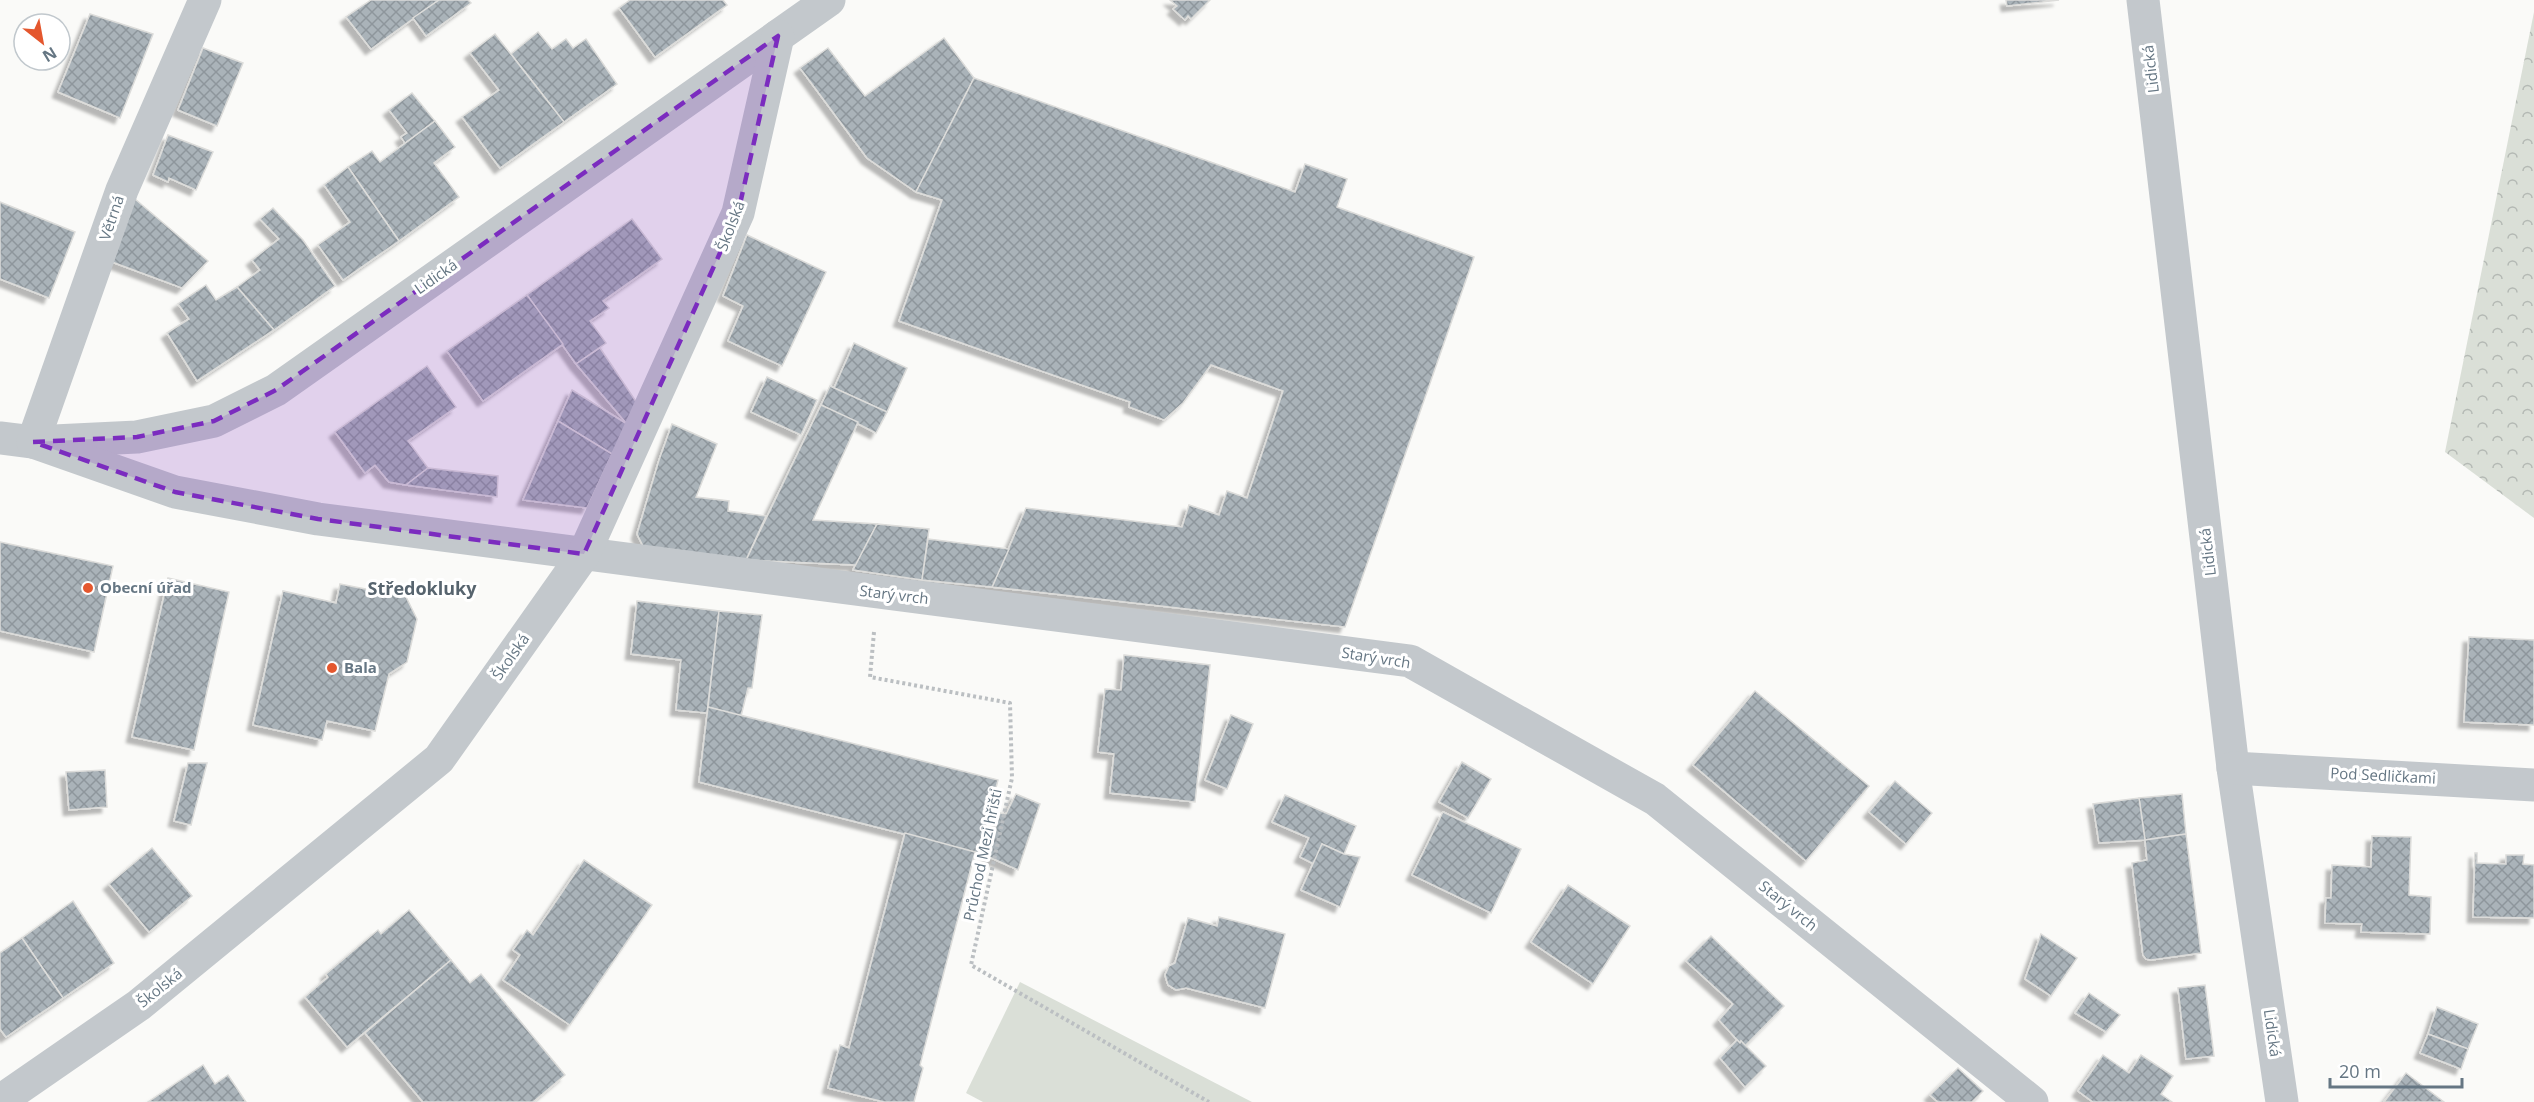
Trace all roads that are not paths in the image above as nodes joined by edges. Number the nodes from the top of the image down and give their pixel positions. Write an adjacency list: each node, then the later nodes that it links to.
1 (205, 0): 6 (street, Větrná)
2 (829, 0): 4 (street, Lidická)
3 (2143, 0): 8 (street, Lidická)
4 (778, 36): 6 (street, Lidická); 7 (street, Školská)
5 (0, 438): 6 (street, Lidická)
6 (33, 442): 7 (street, Starý vrch)
7 (584, 554): 10 (street, Školská); 11 (street, Starý vrch)
8 (2233, 768): 9 (street, Pod Sedličkami); 12 (street, Lidická)
9 (2534, 784)
10 (0, 1101)
11 (2032, 1102)
12 (2282, 1102)

